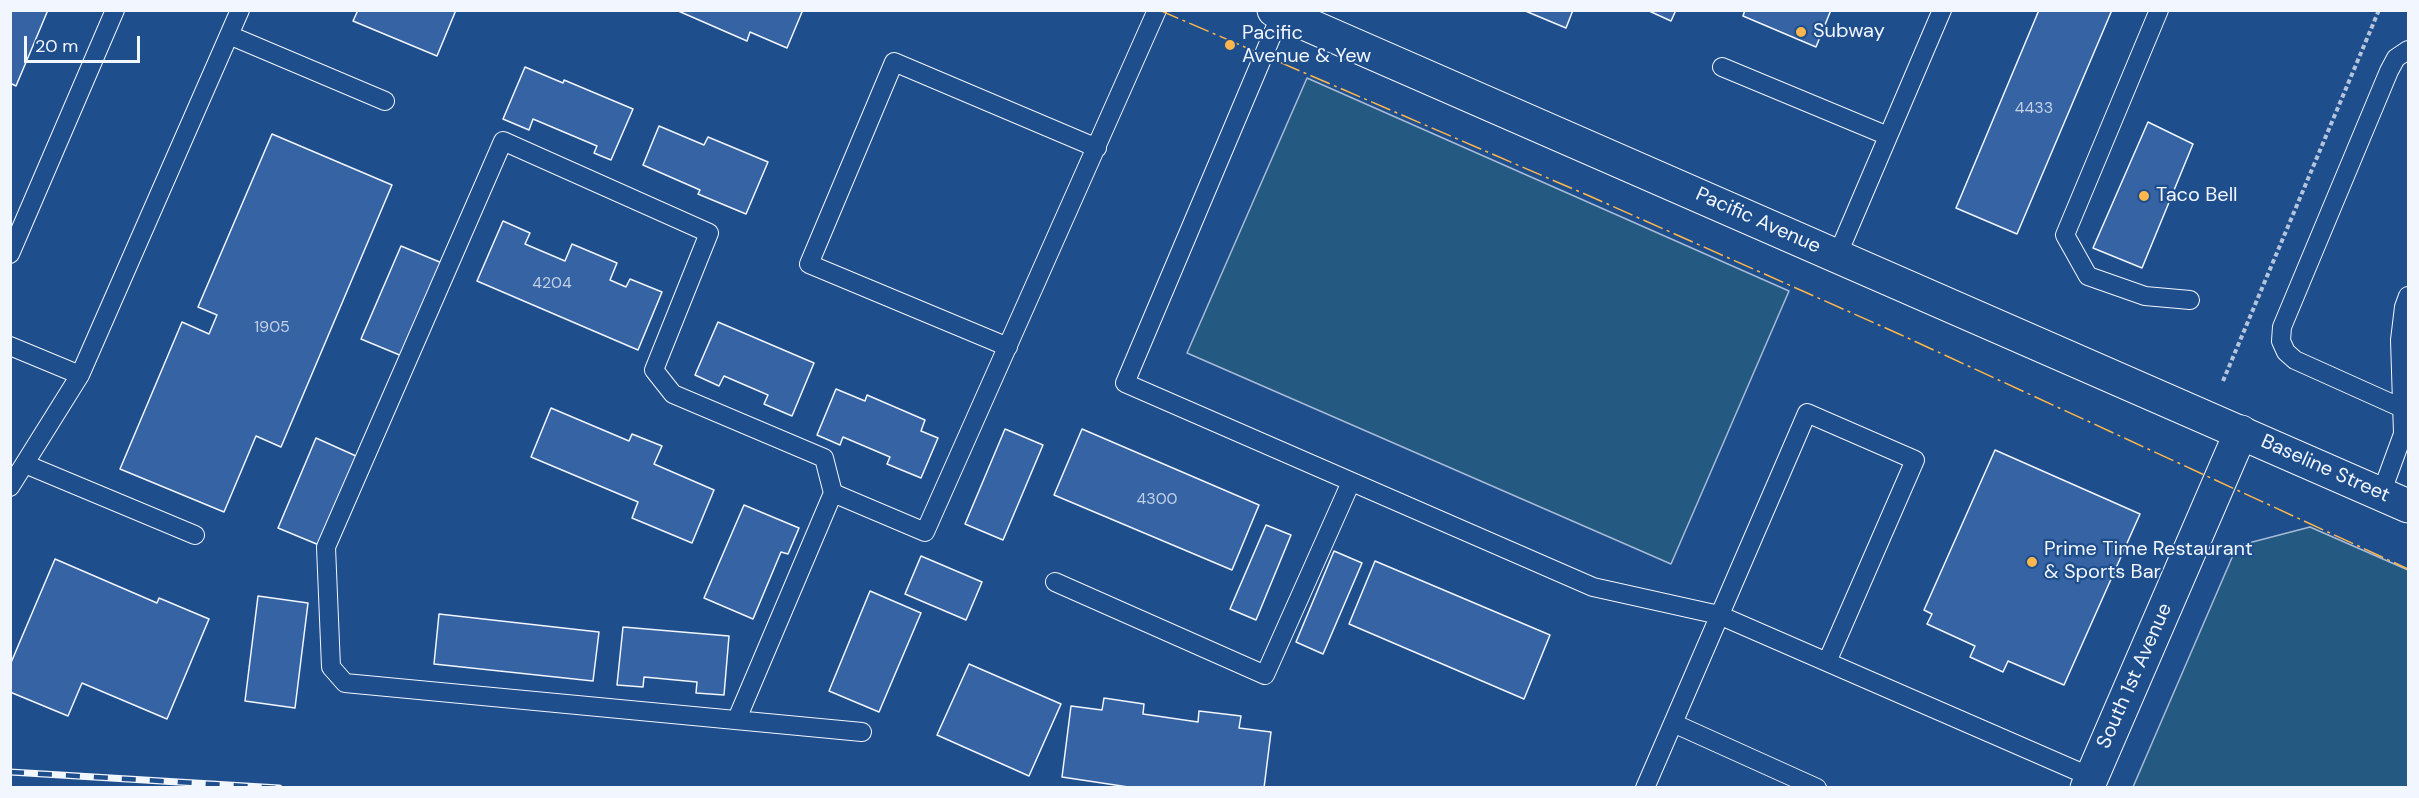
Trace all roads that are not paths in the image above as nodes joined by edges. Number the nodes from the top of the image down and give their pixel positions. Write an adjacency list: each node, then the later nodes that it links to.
1 (115, 10): 13 (lane)
2 (240, 10): 7 (lane)
3 (1157, 10): 12 (lane)
4 (1942, 10): 11 (lane)
5 (2159, 10): 15 (lane)
6 (1278, 12): 14 (main road, Pacific Avenue); 23 (lane)
7 (229, 34): 10 (lane); 19 (lane)
8 (2409, 50): 20 (lane)
9 (1722, 67): 11 (lane)
10 (385, 101)
11 (1888, 136): 14 (lane)
12 (1097, 148): 18 (lane); 18 (lane)
13 (10, 254)
14 (1837, 256): 21 (main road, Pacific Avenue)
15 (2190, 300)
16 (2407, 305): 20 (lane)
17 (10, 346): 19 (lane)
18 (1008, 347): 25 (lane)
19 (80, 375): 22 (lane)
20 (2404, 409): 26 (lane)
21 (2241, 432): 26 (main road, Baseline Street); 34 (main road, South 1st Avenue)
22 (25, 464): 24 (lane); 27 (lane)
23 (1351, 482): 28 (lane); 29 (lane)
24 (10, 487)
25 (833, 493): 31 (lane); 31 (lane)
26 (2395, 500)
27 (195, 535)
28 (1055, 582)
29 (1719, 615): 30 (lane); 30 (lane); 32 (lane)
30 (1827, 662): 34 (lane)
31 (737, 719): 33 (lane)
32 (1673, 723): 35 (lane); 36 (lane)
33 (862, 732)
34 (2089, 782)
35 (1646, 788)
36 (1817, 788)

